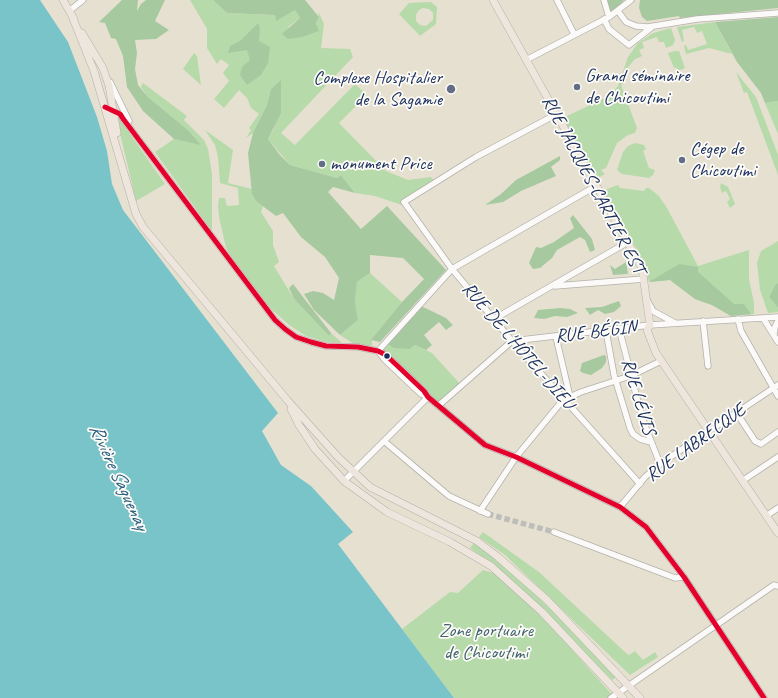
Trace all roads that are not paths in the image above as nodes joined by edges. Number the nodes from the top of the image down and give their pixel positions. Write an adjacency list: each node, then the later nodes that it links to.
1 (63, 0): 8 (main road)
2 (83, 0): 8 (street)
3 (493, 0): 13 (main road, RUE JACQUES-CARTIER EST)
4 (557, 0): 12 (street)
5 (604, 0): 10 (street)
6 (631, 0): 7 (street)
7 (618, 11): 10 (street); 11 (street)
8 (71, 13): 14 (main road); 15 (main road)
9 (778, 13): 11 (street)
10 (606, 18): 11 (street); 12 (street)
11 (654, 26)
12 (574, 34): 13 (street)
13 (526, 60): 17 (main road, RUE JACQUES-CARTIER EST)
14 (103, 68): 16 (main road); 18 (street)
15 (105, 107): 16 (street); 19 (main road)
16 (113, 112): 18 (street); 19 (main road)
17 (555, 115): 20 (main road, RUE JACQUES-CARTIER EST); 22 (street, RUE DE L'HÔTEL-DIEU)
18 (139, 141): 40 (street)
19 (123, 169): 50 (main road)
20 (596, 186): 21 (main road, RUE JACQUES-CARTIER EST); 22 (street)
21 (628, 242): 23 (main road, RUE JACQUES-CARTIER EST); 24 (street)
22 (452, 269): 28 (street, RUE DE L'HÔTEL-DIEU); 40 (street)
23 (644, 279): 24 (street); 25 (main road, RUE JACQUES-CARTIER EST)
24 (552, 286): 28 (street)
25 (647, 299): 32 (street); 33 (main road, RUE JACQUES-CARTIER EST)
26 (778, 317): 27 (street, RUE BÉGIN)
27 (763, 318): 29 (street, RUE BÉGIN); 36 (street)
28 (494, 319): 38 (street, RUE DE L'HÔTEL-DIEU)
29 (738, 319): 30 (street, RUE BÉGIN); 45 (street)
30 (703, 321): 32 (street, RUE BÉGIN); 42 (street)
31 (778, 321): 36 (street)
32 (675, 323): 33 (street, RUE BÉGIN)
33 (650, 325): 34 (street, RUE BÉGIN); 41 (main road, RUE JACQUES-CARTIER EST)
34 (619, 328): 35 (street, RUE BÉGIN); 43 (street, RUE LÉVIS)
35 (606, 331): 37 (street, RUE BÉGIN); 44 (street)
36 (774, 335): 39 (street)
37 (556, 337): 38 (street, RUE BÉGIN); 48 (street)
38 (512, 341): 49 (street, RUE DE L'HÔTEL-DIEU); 51 (street)
39 (778, 342)
40 (378, 351): 47 (street)
41 (661, 361): 43 (street); 53 (main road, RUE JACQUES-CARTIER EST)
42 (708, 366)
43 (630, 376): 44 (street); 56 (street, RUE LÉVIS)
44 (616, 381): 48 (street); 56 (street)
45 (776, 386): 46 (street); 52 (street, RUE LABRECQUE)
46 (778, 396)
47 (428, 397): 51 (street); 55 (street)
48 (570, 397): 49 (street)
49 (563, 400): 57 (street); 63 (street, RUE DE L'HÔTEL-DIEU)
50 (288, 401): 60 (main road); 61 (main road)
51 (438, 406): 57 (street)
52 (736, 412): 53 (street, RUE LABRECQUE); 54 (street)
53 (708, 431): 59 (street, RUE LABRECQUE); 62 (main road, RUE JACQUES-CARTIER EST)
54 (778, 432)
55 (384, 441): 60 (street); 66 (street)
56 (651, 442): 59 (street, RUE LÉVIS)
57 (516, 457): 64 (street); 66 (street)
58 (778, 457): 62 (street)
59 (660, 464): 63 (street, RUE LABRECQUE)
60 (353, 473): 61 (street); 74 (main road)
61 (344, 481): 75 (main road)
62 (742, 481): 68 (main road, RUE JACQUES-CARTIER EST)
63 (640, 484): 64 (street, RUE LABRECQUE)
64 (620, 507): 71 (street)
65 (778, 508): 68 (street)
66 (480, 511): 67 (street)
67 (488, 514)
68 (766, 516): 70 (main road, RUE JACQUES-CARTIER EST)
69 (554, 532): 71 (street)
70 (778, 533)
71 (684, 577): 73 (street)
72 (778, 586): 73 (street)
73 (715, 625): 74 (street); 78 (street)
74 (629, 685): 75 (street); 77 (main road)
75 (620, 695): 76 (street)
76 (611, 698)
77 (640, 698)
78 (764, 698)

